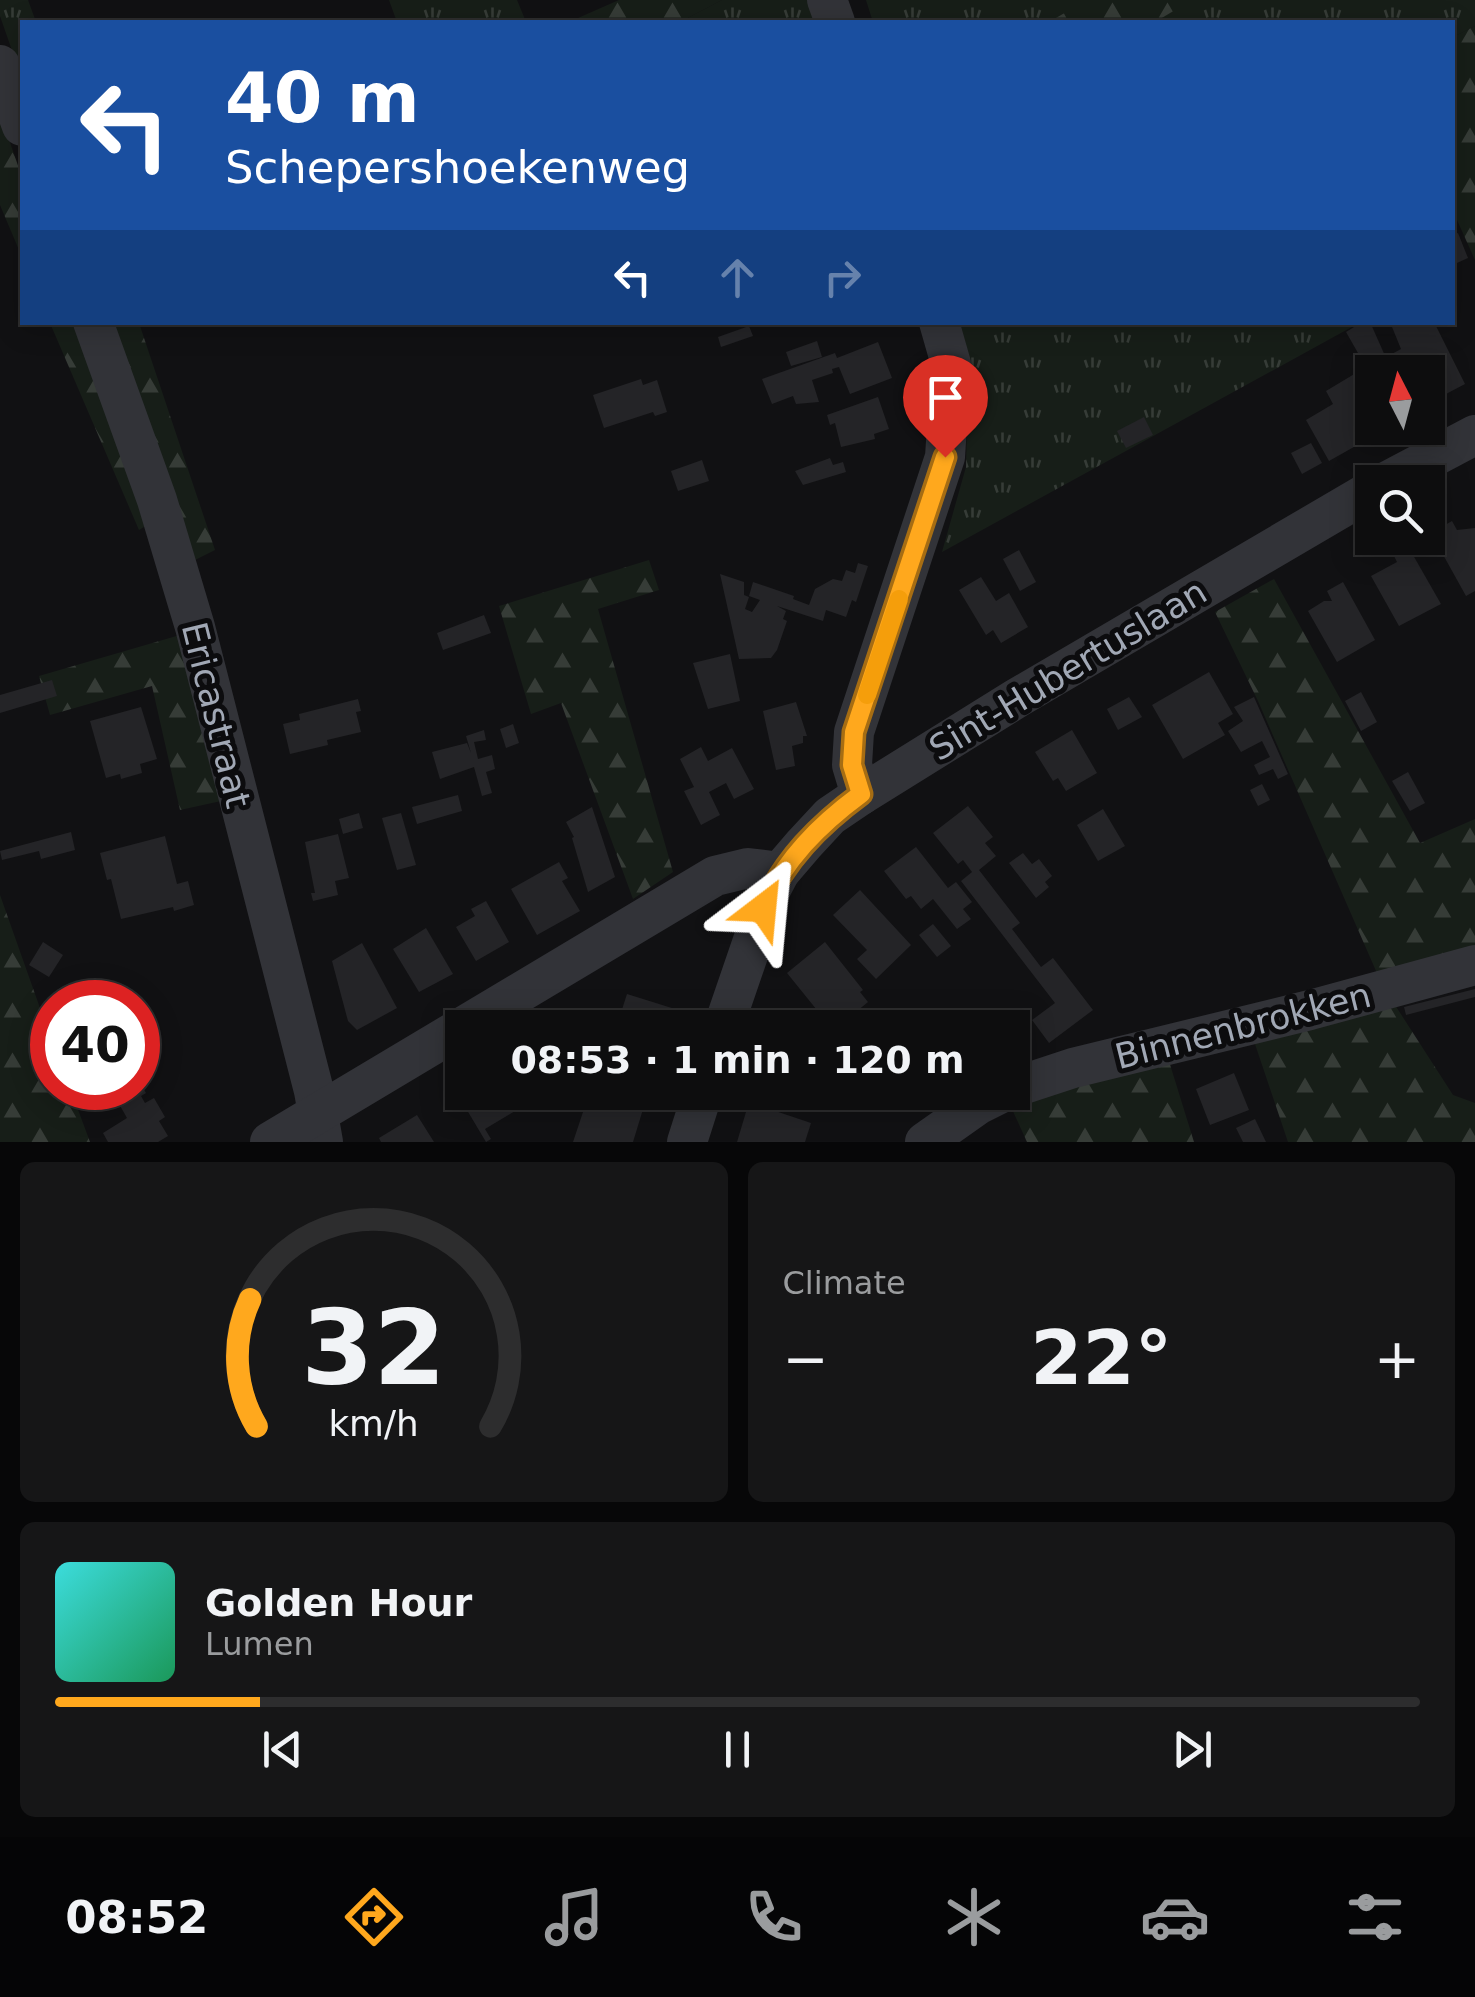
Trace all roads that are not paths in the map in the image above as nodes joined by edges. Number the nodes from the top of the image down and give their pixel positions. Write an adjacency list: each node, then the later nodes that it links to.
1 (0, 65): 2 (street)
2 (20, 120)
3 (94, 325): 15 (street, Ericastraat)
4 (940, 325): 8 (street)
5 (1475, 435): 6 (street)
6 (1418, 465)
7 (1355, 500): 8 (street, Sint-Hubertuslaan)
8 (861, 794): 9 (street, Sint-Hubertuslaan)
9 (780, 872): 11 (street, Sint-Hubertuslaan); 15 (street)
10 (1475, 965): 12 (street, Binnenbrokken)
11 (730, 1010)
12 (1030, 1082)
13 (698, 1110): 17 (street)
14 (971, 1110): 18 (street)
15 (320, 1128): 16 (street)
16 (270, 1142)
17 (688, 1142)
18 (926, 1142)

